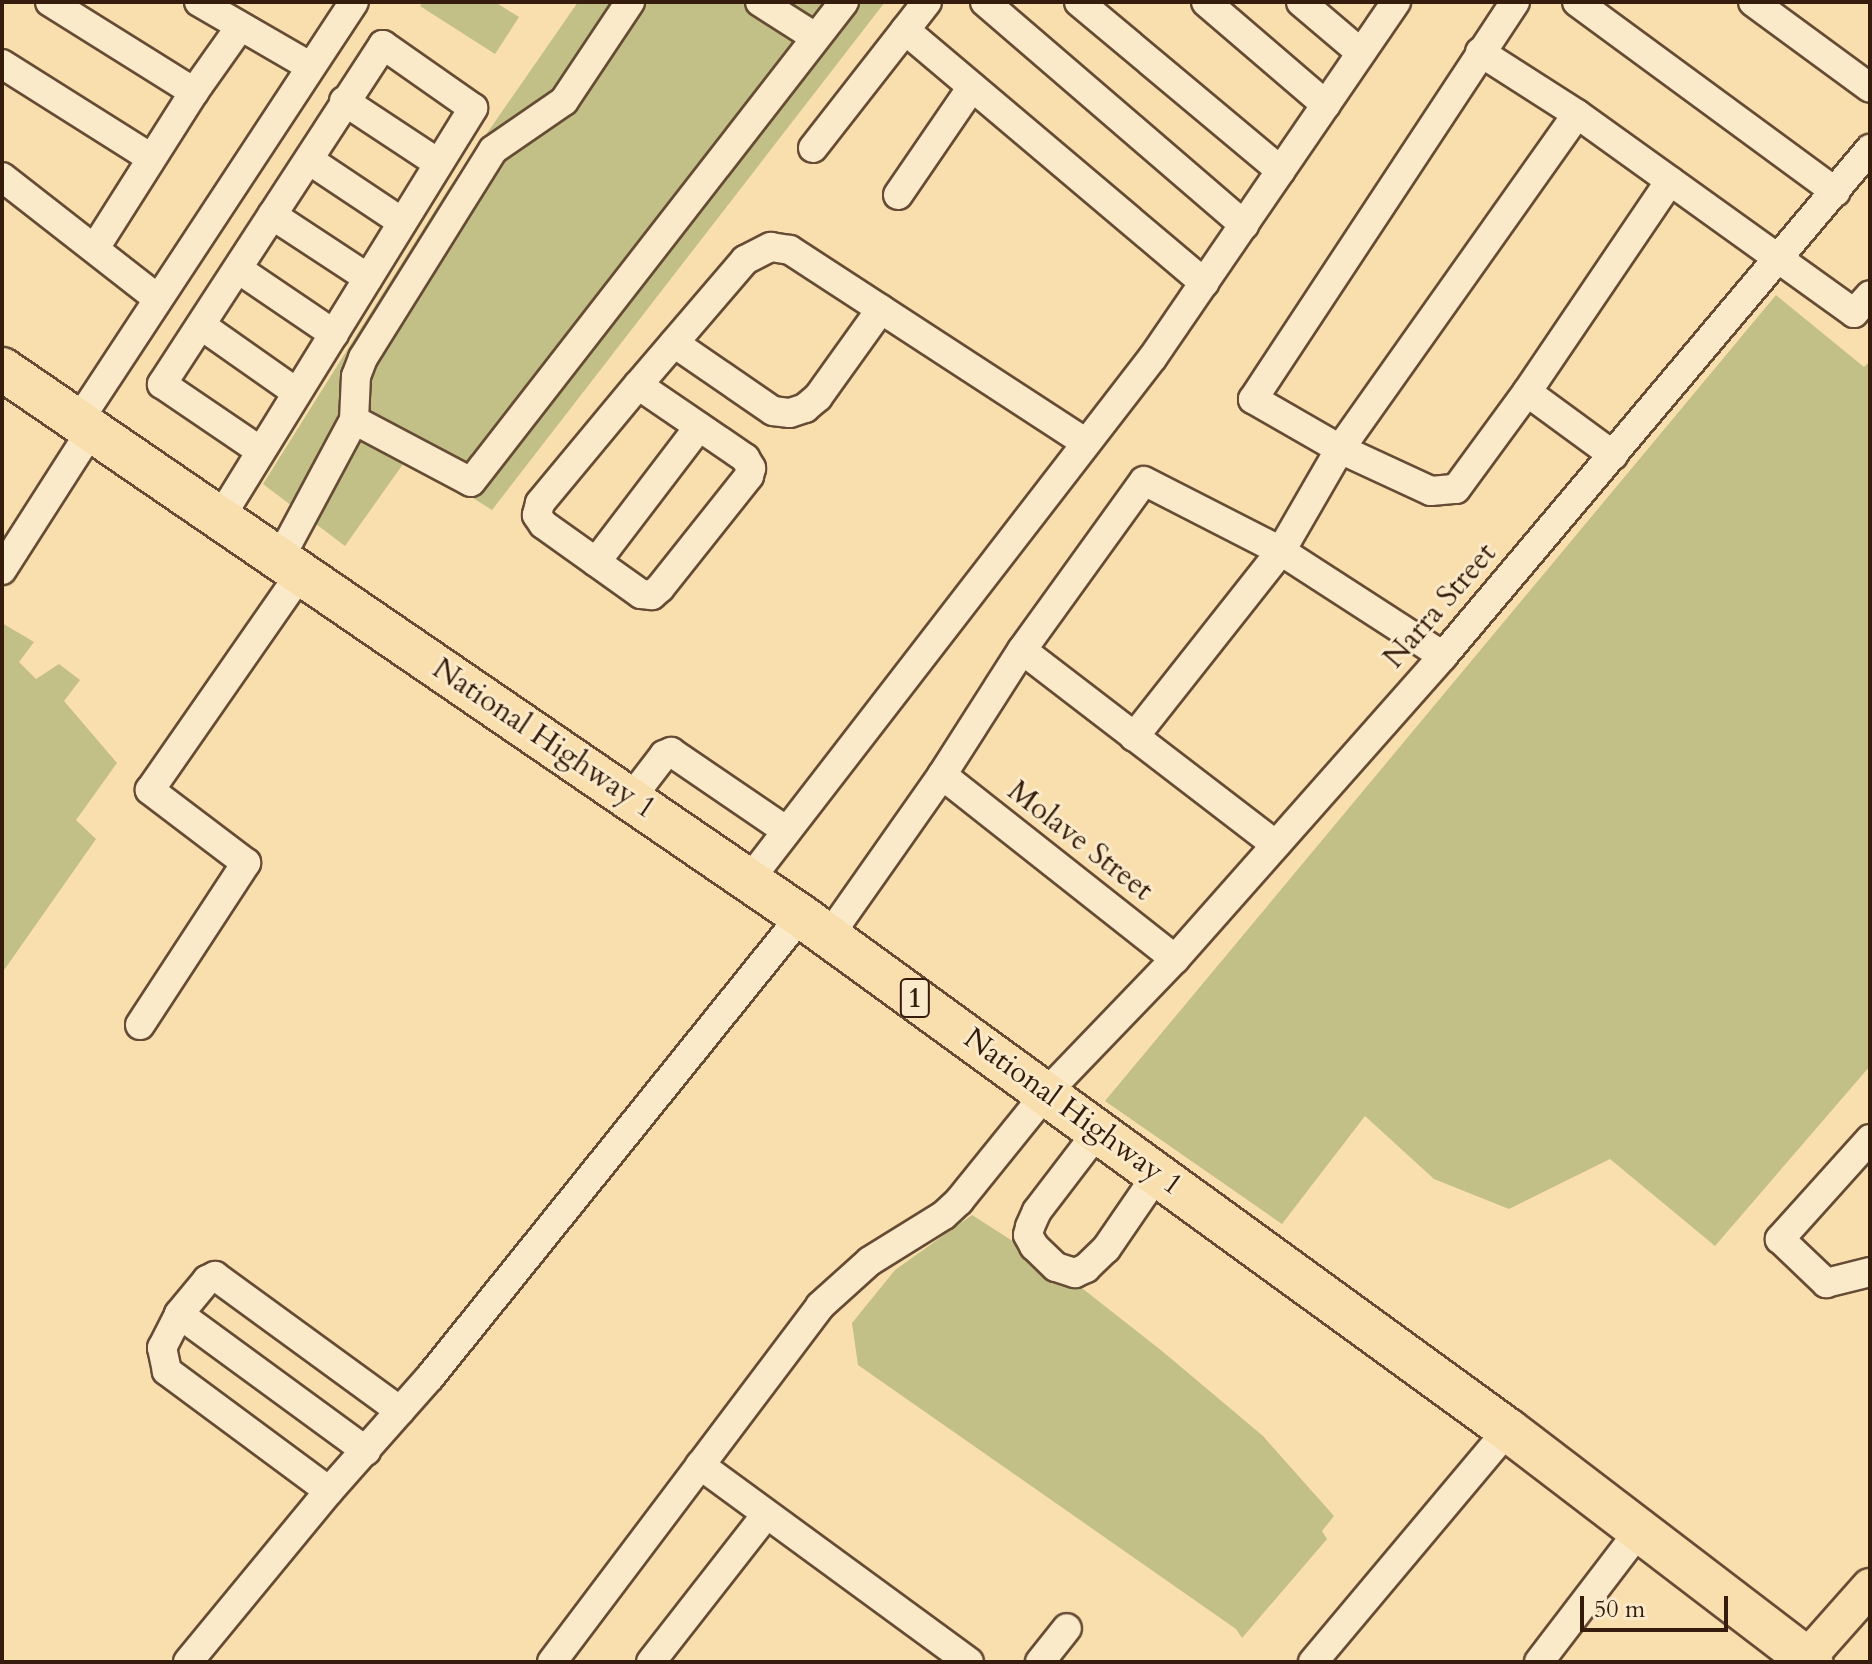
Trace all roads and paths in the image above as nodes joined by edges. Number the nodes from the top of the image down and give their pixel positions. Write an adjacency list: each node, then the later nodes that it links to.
1 (50, 2): 25 (street)
2 (199, 2): 16 (street)
3 (354, 2): 22 (street)
4 (630, 2): 57 (street)
5 (760, 2): 18 (street)
6 (844, 2): 18 (street)
7 (927, 2): 17 (street)
8 (985, 2): 41 (street)
9 (1079, 2): 34 (street)
10 (1206, 2): 27 (street)
11 (1301, 2): 19 (street)
12 (1396, 2): 19 (street)
13 (1515, 2): 20 (street)
14 (1577, 2): 37 (street)
15 (1753, 2): 24 (street)
16 (240, 27): 22 (street); 25 (street)
17 (905, 30): 23 (street); 29 (street)
18 (815, 37): 57 (street)
19 (1360, 52): 27 (street)
20 (1480, 52): 28 (street); 61 (street)
21 (2, 64): 31 (street)
22 (311, 67): 48 (street)
23 (972, 87): 38 (street); 46 (street)
24 (1870, 88)
25 (194, 92): 31 (street)
26 (344, 101): 32 (street); 33 (street); 33 (street)
27 (1326, 105): 34 (street)
28 (1577, 114): 36 (street); 61 (street)
29 (813, 148)
30 (1870, 149): 37 (street, Narra Street)
31 (151, 158): 42 (street)
32 (309, 160): 39 (street); 40 (street)
33 (438, 163): 40 (street)
34 (1281, 171): 41 (street)
35 (2, 177): 42 (street)
36 (1670, 181): 43 (street); 56 (street)
37 (1836, 192): 43 (street, Narra Street)
38 (898, 195)
39 (272, 215): 44 (street); 45 (street)
40 (402, 222): 45 (street)
41 (1244, 225): 46 (street)
42 (95, 248): 48 (street)
43 (1779, 261): 47 (street); 63 (street, Narra Street)
44 (238, 269): 50 (street); 51 (street)
45 (368, 278): 51 (street)
46 (1204, 283): 60 (street)
47 (1870, 295)
48 (157, 298): 58 (street)
49 (881, 309): 52 (street); 52 (street); 60 (street)
50 (202, 326): 55 (street); 62 (street)
51 (334, 334): 55 (street)
52 (674, 343): 54 (street)
53 (2, 369): 58 (highway, National Highway 1 / 1)
54 (638, 385): 59 (street); 66 (street)
55 (296, 392): 62 (street)
56 (1527, 392): 61 (street); 63 (street)
57 (354, 420): 67 (street)
58 (85, 425): 64 (highway, National Highway 1 / 1); 68 (street)
59 (699, 427): 66 (street); 66 (street)
60 (1084, 442): 74 (street)
61 (1340, 449): 65 (street)
62 (259, 450): 64 (street)
63 (1613, 455): 70 (street, Narra Street)
64 (220, 518): 67 (highway, National Highway 1 / 1)
65 (1281, 551): 69 (street); 70 (street); 71 (street)
66 (596, 562)
67 (291, 566): 73 (highway, National Highway 1 / 1); 79 (street)
68 (2, 570)
69 (1022, 650): 71 (street); 72 (street)
70 (1443, 656): 75 (street, Narra Street)
71 (1134, 737): 75 (street)
72 (942, 775): 77 (street); 78 (street, Molave Street)
73 (631, 798): 74 (street); 76 (highway, National Highway 1 / 1)
74 (787, 831): 76 (street)
75 (1276, 845): 78 (street, Narra Street)
76 (750, 879): 77 (highway, National Highway 1 / 1)
77 (815, 926): 80 (highway, National Highway 1 / 1); 86 (street)
78 (1175, 959): 80 (street, Narra Street)
79 (140, 1025)
80 (1046, 1093): 81 (highway, National Highway 1 / 1); 89 (street, Narra Street)
81 (1099, 1130): 83 (highway, National Highway 1 / 1); 83 (street)
82 (1870, 1139): 84 (street)
83 (1158, 1173): 87 (highway, National Highway 1 / 1)
84 (1870, 1272)
85 (179, 1314): 86 (street); 88 (street); 90 (street)
86 (400, 1411): 88 (street)
87 (1508, 1430): 92 (highway, National Highway 1 / 1); 101 (street)
88 (366, 1451): 90 (street)
89 (700, 1465): 91 (street); 95 (street, Narra Street)
90 (329, 1491): 97 (street)
91 (766, 1515): 98 (street); 99 (street)
92 (1640, 1530): 96 (highway, National Highway 1 / 1); 102 (street)
93 (1870, 1587): 96 (main road)
94 (1067, 1628): 100 (street)
95 (561, 1659)
96 (1809, 1660)
97 (188, 1662)
98 (651, 1662)
99 (969, 1662)
100 (1040, 1662)
101 (1313, 1662)
102 (1539, 1662)

